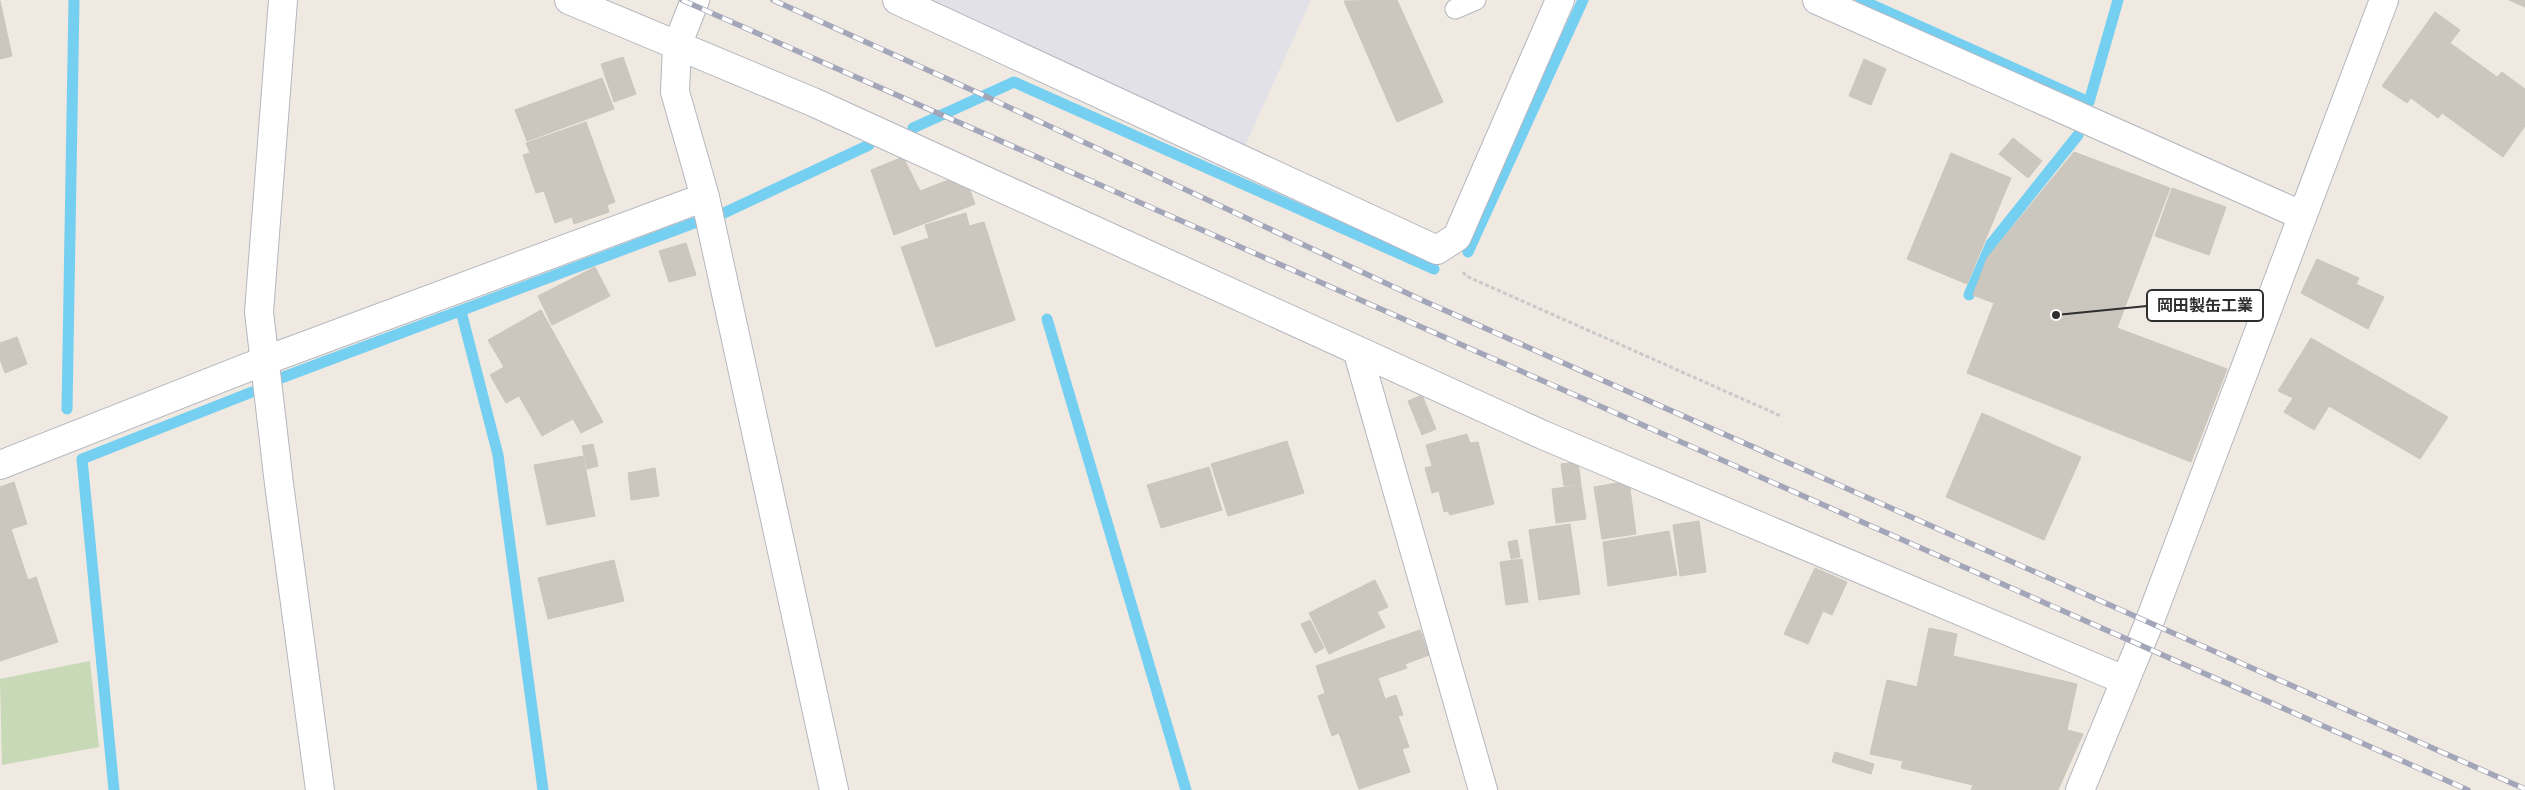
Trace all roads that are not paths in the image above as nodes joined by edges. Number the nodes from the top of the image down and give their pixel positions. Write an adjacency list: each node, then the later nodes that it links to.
1 (283, 0): 14 (street)
2 (569, 0): 10 (street)
3 (695, 0): 10 (street)
4 (897, 0): 6 (street)
5 (1476, 0): 9 (lane)
6 (1560, 0)
7 (1817, 0): 12 (street)
8 (2384, 0): 12 (street)
9 (1455, 9)
10 (678, 46): 11 (street); 13 (street)
11 (705, 197): 14 (street); 18 (street)
12 (2301, 215): 16 (street)
13 (1358, 353): 16 (street); 19 (street)
14 (264, 361): 15 (street); 17 (street)
15 (0, 465)
16 (2124, 680): 20 (street)
17 (320, 790)
18 (834, 790)
19 (1483, 790)
20 (2080, 790)

